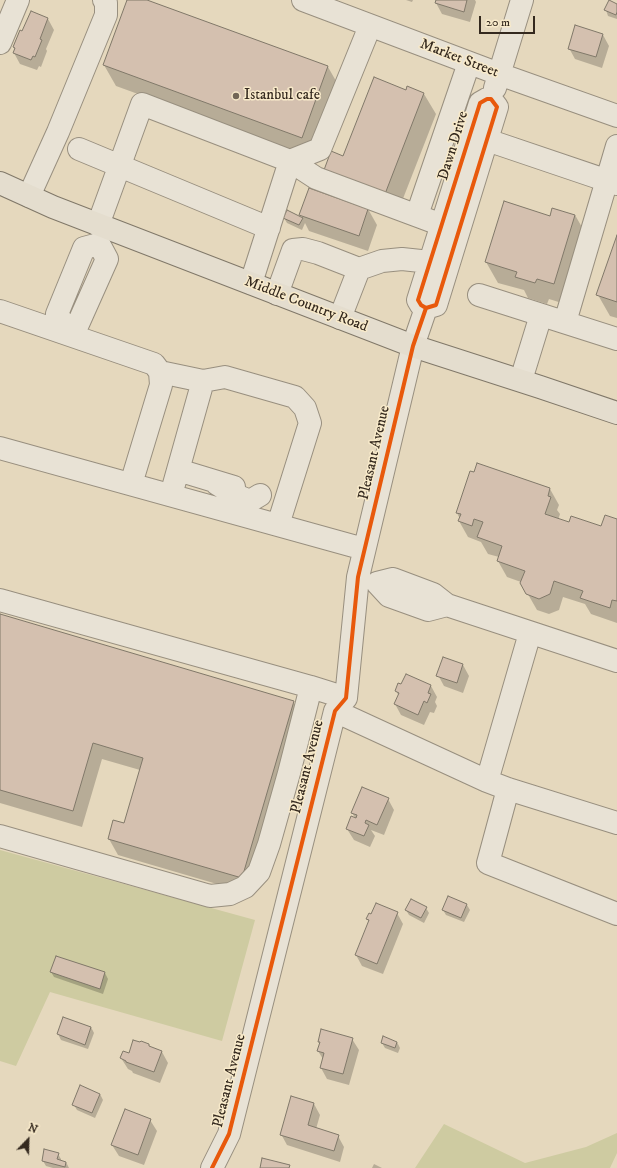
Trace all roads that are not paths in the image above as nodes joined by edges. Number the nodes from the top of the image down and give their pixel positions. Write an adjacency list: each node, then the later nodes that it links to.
1 (18, 0): 6 (street)
2 (104, 0): 18 (street)
3 (303, 0): 5 (street, Market Street)
4 (522, 0): 8 (street, Dawn Drive)
5 (370, 26): 7 (street, Market Street); 14 (street)
6 (0, 43)
7 (469, 63): 8 (street, Market Street); 19 (street)
8 (499, 74): 9 (street, Dawn Drive); 10 (street, Market Street)
9 (491, 99): 11 (street, Dawn Drive); 20 (street, Dawn Drive)
10 (617, 116)
11 (487, 140): 16 (street); 29 (street, Dawn Drive)
12 (617, 146): 16 (street)
13 (79, 149): 15 (street)
14 (290, 161): 15 (street); 19 (street); 22 (street)
15 (120, 166): 21 (street); 22 (street)
16 (612, 182): 33 (street)
17 (0, 184): 18 (main road, Middle Country Road)
18 (29, 196): 21 (main road, Middle Country Road)
19 (417, 215): 20 (street)
20 (442, 225): 24 (street, Dawn Drive)
21 (101, 232): 26 (main road, Middle Country Road); 34 (street)
22 (267, 233): 23 (street); 26 (street)
23 (293, 250): 25 (street); 27 (street)
24 (430, 262): 25 (street); 29 (street, Dawn Drive)
25 (359, 269): 32 (street)
26 (251, 283): 27 (main road, Middle Country Road)
27 (278, 294): 32 (main road, Middle Country Road)
28 (479, 295): 31 (street)
29 (426, 308): 36 (street, Dawn Drive)
30 (0, 310): 34 (street)
31 (541, 315): 33 (street); 38 (street)
32 (340, 318): 36 (main road, Middle Country Road)
33 (565, 322): 35 (street)
34 (64, 329): 37 (street)
35 (617, 339)
36 (413, 346): 38 (main road, Middle Country Road); 47 (street, Pleasant Avenue)
37 (160, 372): 39 (street); 43 (street)
38 (521, 380): 40 (main road, Middle Country Road)
39 (202, 381): 42 (street); 45 (street)
40 (617, 413)
41 (0, 448): 43 (street)
42 (178, 470): 44 (street); 45 (street)
43 (131, 484): 44 (street)
44 (171, 495): 46 (street)
45 (284, 502): 46 (street)
46 (278, 525): 47 (street)
47 (364, 549): 48 (street, Pleasant Avenue)
48 (367, 580): 50 (street); 53 (street, Pleasant Avenue)
49 (0, 600): 52 (street)
50 (530, 632): 51 (street); 54 (street)
51 (617, 661)
52 (310, 687): 53 (street); 57 (street)
53 (340, 704): 54 (street); 59 (street, Pleasant Avenue)
54 (487, 781): 55 (street)
55 (508, 789): 56 (street); 58 (street)
56 (617, 823)
57 (0, 836)
58 (617, 914)
59 (212, 1168)

